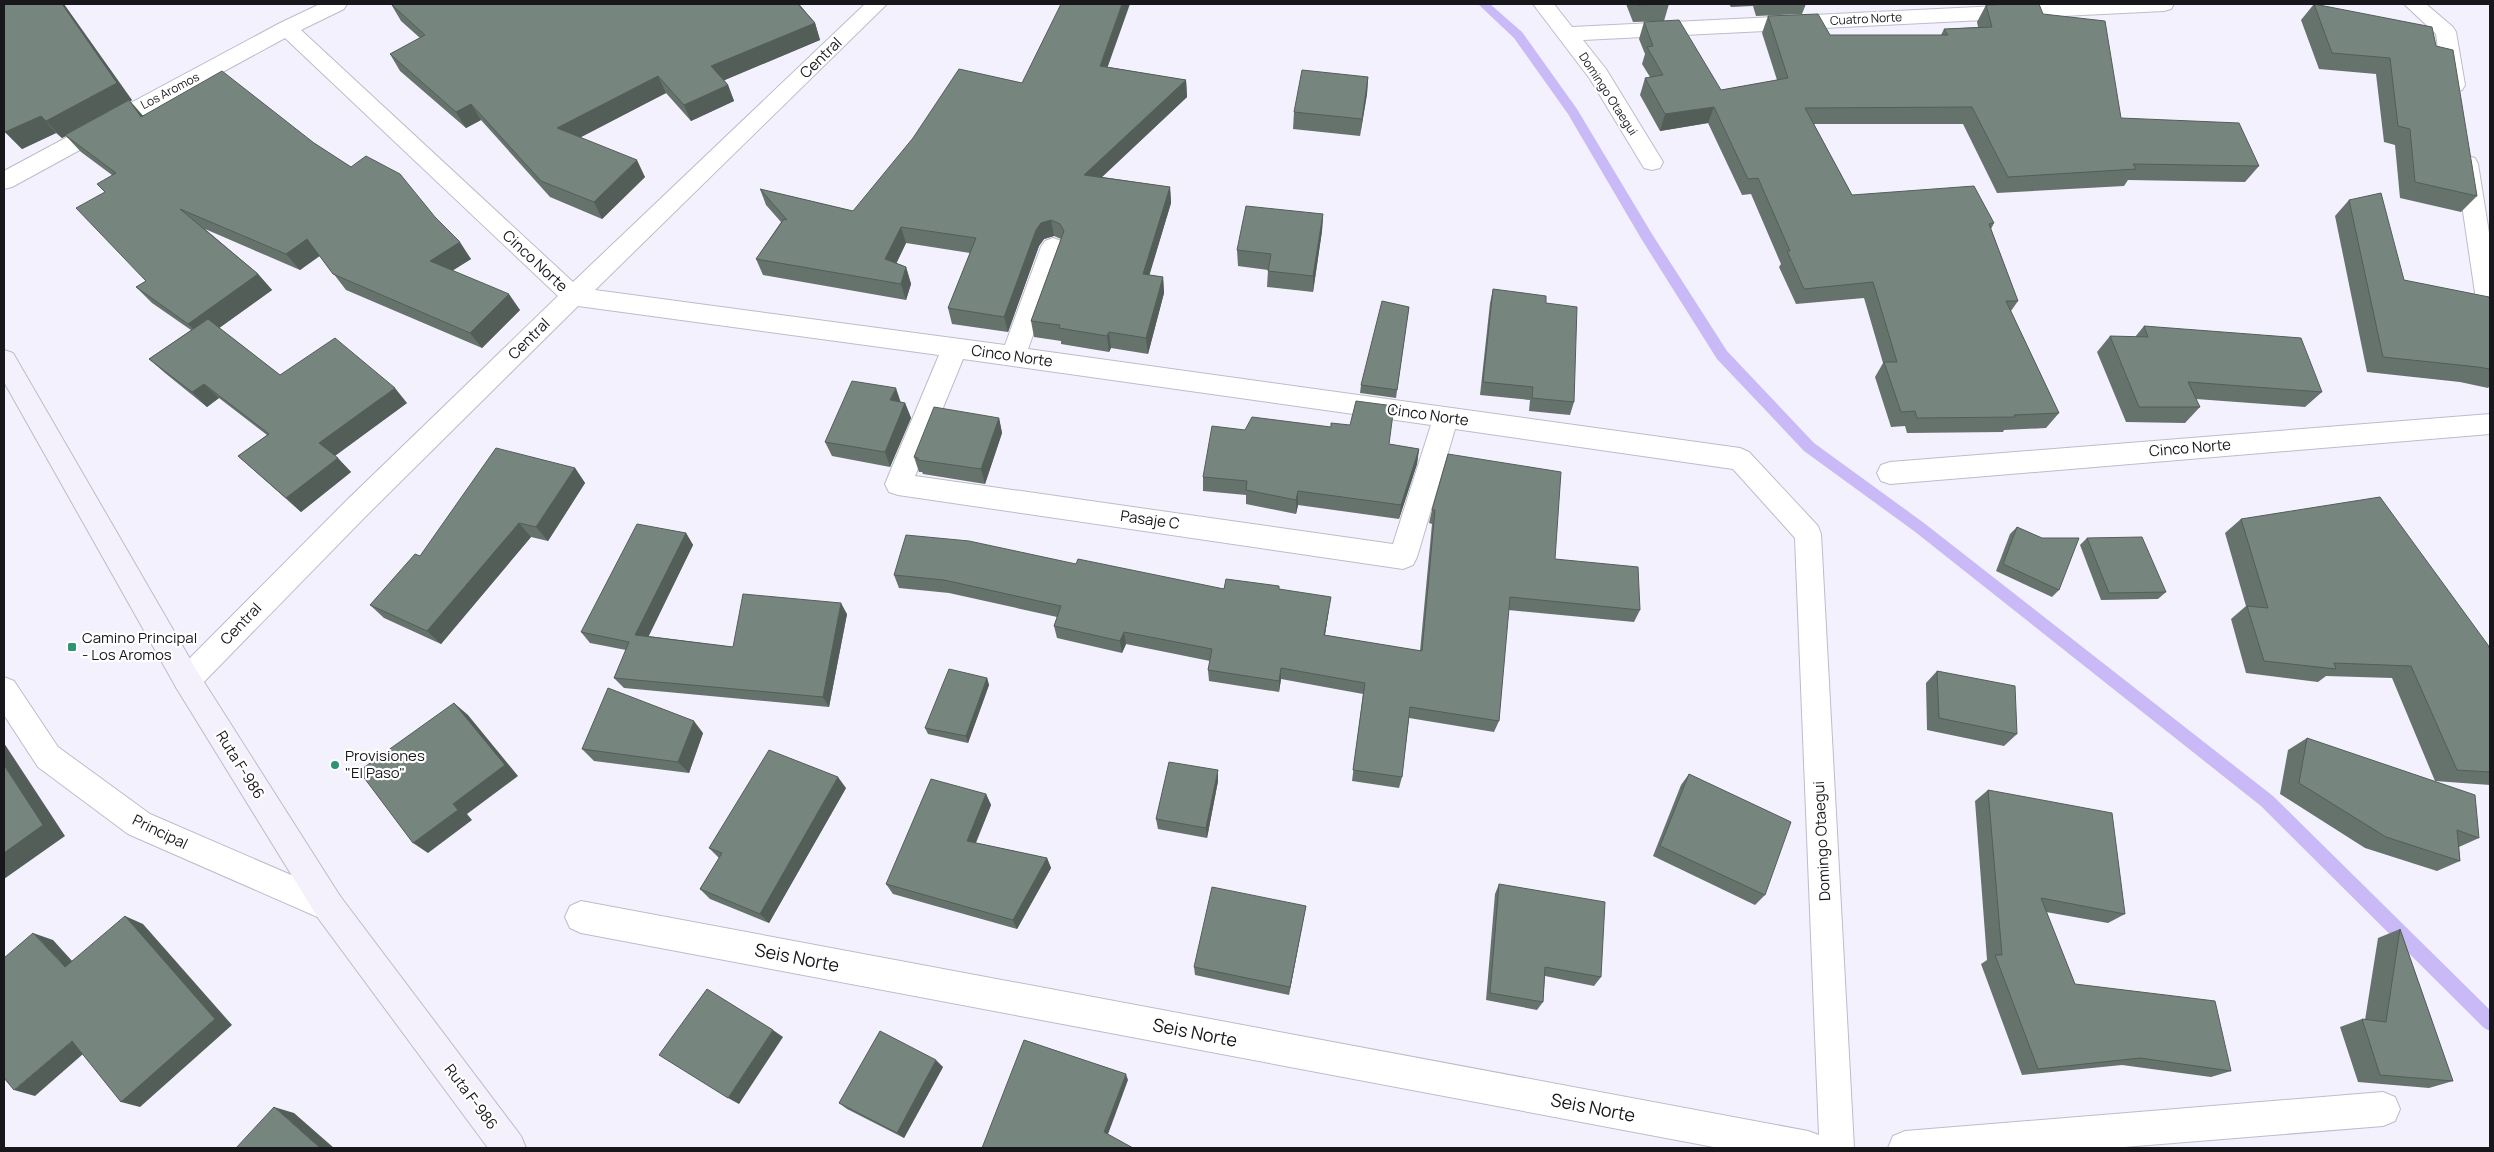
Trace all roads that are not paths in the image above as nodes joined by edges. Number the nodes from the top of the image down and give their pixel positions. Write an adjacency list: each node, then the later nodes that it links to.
1 (337, 4): 6 (street, Los Aromos)
2 (877, 4): 13 (street, Central)
3 (1543, 4): 7 (street, Domingo Otaegui)
4 (2164, 4): 7 (street, Cuatro Norte)
5 (2414, 4): 8 (street)
6 (287, 28): 11 (street, Los Aromos); 13 (street, Cinco Norte)
7 (1568, 34): 10 (street, Domingo Otaegui)
8 (2458, 109)
9 (2464, 148): 14 (street)
10 (1652, 162)
11 (4, 181)
12 (1053, 247): 16 (street)
13 (573, 296): 15 (street, Cinco Norte); 22 (street, Central)
14 (2490, 313)
15 (955, 348): 16 (street, Cinco Norte); 18 (street, Pasaje C)
16 (1012, 356): 18 (street, Cinco Norte)
17 (4, 360): 22 (main road, Ruta F-986)
18 (1446, 418): 21 (street, Cinco Norte)
19 (2490, 424): 20 (street, Cinco Norte)
20 (1890, 473)
21 (1808, 534): 29 (street, Domingo Otaegui)
22 (187, 680): 24 (main road, Ruta F-986)
23 (4, 690): 24 (street, Principal)
24 (329, 907): 27 (main road, Ruta F-986)
25 (582, 917): 28 (street, Seis Norte)
26 (2383, 1109): 30 (street)
27 (510, 1148)
28 (1808, 1148)
29 (1837, 1148)
30 (1905, 1148)

